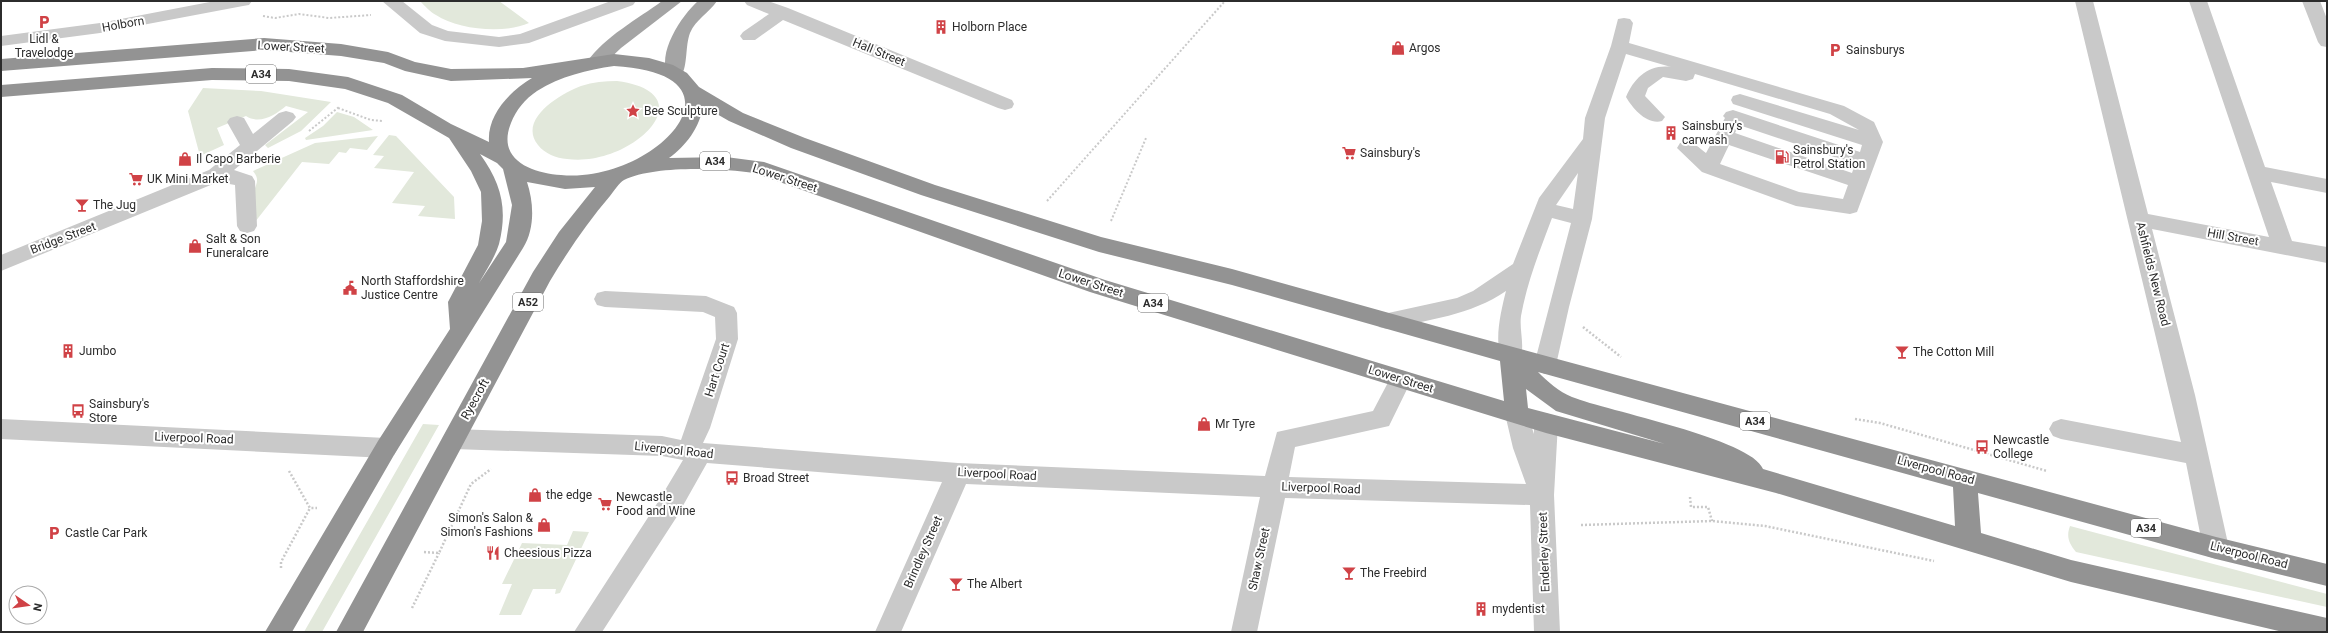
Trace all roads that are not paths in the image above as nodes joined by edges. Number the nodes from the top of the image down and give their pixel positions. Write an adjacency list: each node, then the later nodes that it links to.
1 (243, 1): 13 (street, Holborn)
2 (391, 1): 3 (street)
3 (627, 1)
4 (673, 1): 16 (main road)
5 (708, 1): 19 (main road)
6 (753, 1): 10 (street, Hall Street)
7 (2084, 1): 42 (street, Ashfields New Road)
8 (2198, 1): 36 (street)
9 (2311, 1): 14 (street)
10 (782, 12): 12 (street); 23 (street, Hall Street)
11 (1624, 23): 15 (street)
12 (749, 36)
13 (1, 41)
14 (2327, 42)
15 (1620, 46): 22 (street); 29 (street)
16 (596, 62): 18 (highway); 19 (highway)
17 (1, 64): 18 (highway, Lower Street)
18 (578, 66): 33 (highway)
19 (675, 72): 20 (highway)
20 (691, 90): 35 (highway); 49 (highway, A34)
21 (1, 91): 27 (highway, A34)
22 (1741, 98): 25 (street); 28 (street); 32 (street); 32 (street)
23 (1005, 104)
24 (286, 117): 30 (street, Bridge Street)
25 (1655, 118)
26 (237, 122): 30 (street)
27 (455, 133): 33 (highway, A34); 50 (highway)
28 (1723, 136): 34 (street); 38 (street)
29 (1593, 139): 40 (street); 41 (street)
30 (250, 145): 37 (street, Bridge Street)
31 (1687, 148): 34 (street)
32 (1866, 161): 38 (street)
33 (508, 163): 35 (highway); 50 (highway)
34 (1709, 167): 38 (street)
35 (626, 172): 53 (highway, Lower Street / A34); 59 (highway, Ryecroft / A52)
36 (2257, 172): 39 (street); 44 (street)
37 (216, 175): 43 (street); 46 (street, Bridge Street)
38 (1859, 182)
39 (2327, 186)
40 (1544, 209): 41 (street); 47 (street)
41 (1582, 219): 52 (street)
42 (2140, 220): 44 (street, Hill Street); 62 (street, Ashfields New Road)
43 (247, 226)
44 (2283, 246): 45 (street, Hill Street)
45 (2327, 255)
46 (1, 262)
47 (1522, 269): 49 (street); 51 (street)
48 (605, 299): 61 (street, Hart Court)
49 (1387, 321): 51 (highway, A34)
50 (461, 331): 60 (highway)
51 (1511, 356): 52 (highway, A34); 54 (highway); 55 (highway)
52 (1545, 365): 54 (highway); 64 (highway, Liverpool Road / A34)
53 (1401, 379): 55 (highway, Lower Street / A34); 66 (street, Shaw Street)
54 (1546, 394): 56 (highway); 65 (highway)
55 (1517, 414): 56 (highway, Lower Street / A34); 67 (street, Enderley Street)
56 (1546, 423): 65 (highway, A34); 67 (street, Enderley Street)
57 (1, 429): 60 (street, Liverpool Road)
58 (2061, 430): 62 (street)
59 (454, 439): 61 (street, Liverpool Road); 73 (highway, Ryecroft / A52)
60 (386, 448): 72 (highway)
61 (694, 452): 63 (street, Liverpool Road); 74 (street)
62 (2197, 455): 69 (street, Ashfields New Road)
63 (958, 473): 66 (street, Liverpool Road); 75 (street, Brindley Street)
64 (1965, 478): 68 (highway); 69 (highway, Liverpool Road / A34)
65 (1776, 483): 68 (highway, A34)
66 (1274, 487): 67 (street, Liverpool Road); 76 (street, Shaw Street)
67 (1542, 495): 77 (street, Enderley Street)
68 (1969, 541): 71 (highway, A34)
69 (2216, 548): 70 (highway, Liverpool Road / A34)
70 (2327, 575)
71 (2327, 630)
72 (278, 632)
73 (349, 632)
74 (587, 632)
75 (888, 632)
76 (1244, 632)
77 (1547, 632)

